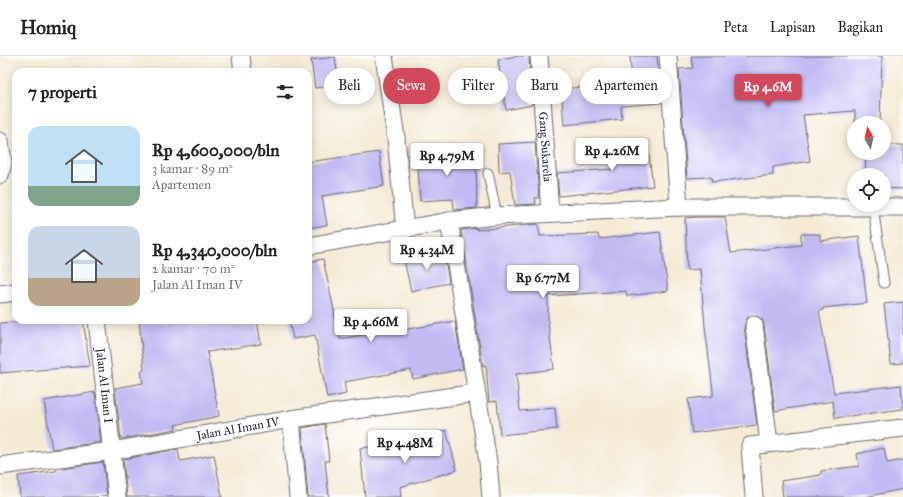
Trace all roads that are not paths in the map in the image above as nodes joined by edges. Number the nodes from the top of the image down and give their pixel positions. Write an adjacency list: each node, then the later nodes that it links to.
1 (241, 56): 5 (street)
2 (384, 56): 17 (street)
3 (539, 56): 14 (street, Gang Sukarela)
4 (668, 56): 12 (street)
5 (242, 68)
6 (0, 141): 8 (street)
7 (488, 173): 15 (lane)
8 (0, 175)
9 (847, 207): 12 (street)
10 (891, 207): 11 (street)
11 (903, 207)
12 (679, 208): 14 (street)
13 (874, 212): 19 (lane)
14 (550, 213): 15 (street)
15 (497, 216): 16 (street)
16 (449, 221): 17 (street); 24 (street)
17 (405, 230): 18 (street)
18 (312, 245)
19 (884, 283)
20 (12, 292): 21 (street)
21 (0, 294)
22 (97, 324): 28 (street, Jalan Al Iman I)
23 (754, 325): 27 (street)
24 (476, 394): 25 (street, Jalan Al Iman IV); 32 (street)
25 (291, 419): 28 (street, Jalan Al Iman IV); 31 (street)
26 (903, 428): 27 (street)
27 (769, 443): 33 (street)
28 (112, 451): 29 (street, Jalan Al Iman IV); 30 (street, Jalan Al Iman I)
29 (0, 466)
30 (117, 497)
31 (298, 497)
32 (491, 497)
33 (754, 497)

